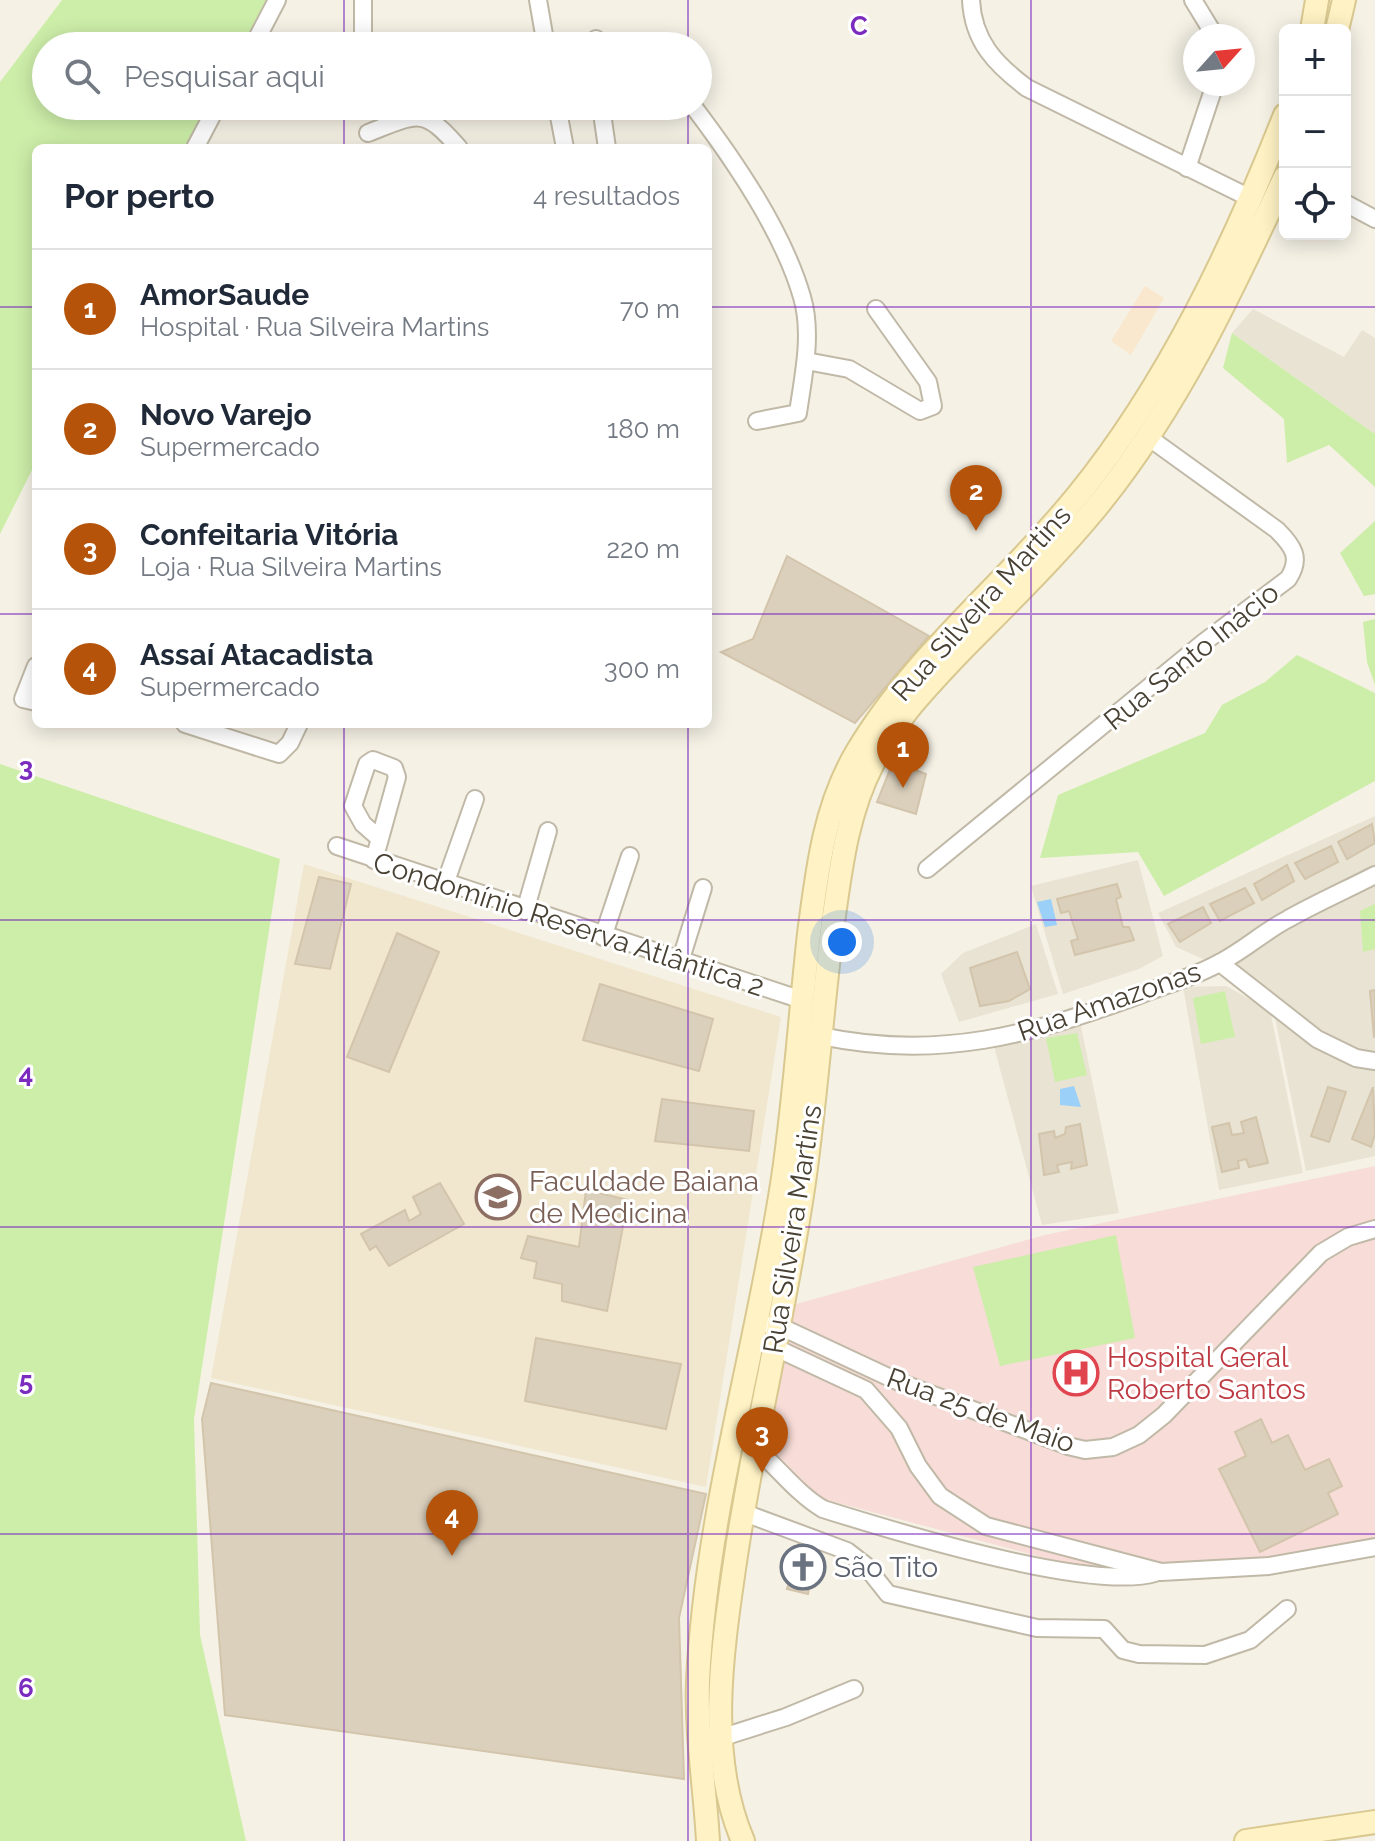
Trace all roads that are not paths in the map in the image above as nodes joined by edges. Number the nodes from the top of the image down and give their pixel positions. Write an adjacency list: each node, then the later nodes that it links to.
1 (277, 0): 11 (street)
2 (363, 0): 12 (street)
3 (538, 0): 13 (street)
4 (971, 0): 27 (street)
5 (1193, 0): 8 (street)
6 (1317, 0): 9 (main road)
7 (1344, 0): 10 (main road)
8 (1208, 24)
9 (1313, 24)
10 (1338, 24)
11 (260, 32)
12 (363, 32)
13 (544, 32)
14 (1211, 96): 27 (street)
15 (210, 120): 23 (street)
16 (410, 120): 22 (street)
17 (430, 120): 24 (street)
18 (560, 120): 25 (street)
19 (603, 120): 26 (street)
20 (702, 120): 33 (street)
21 (1279, 129): 29 (main road, Rua Silveira Martins)
22 (368, 133)
23 (197, 144)
24 (455, 144)
25 (564, 144)
26 (606, 144)
27 (1187, 168): 29 (street)
28 (1279, 189): 35 (main road, Rua Silveira Martins)
29 (1250, 198): 52 (main road, Rua Silveira Martins)
30 (1351, 206): 31 (street)
31 (1375, 219)
32 (876, 309): 33 (street)
33 (806, 361): 34 (street)
34 (757, 421)
35 (1148, 437): 44 (street, Rua Santo Inácio); 53 (main road, Rua Silveira Martins)
36 (204, 728): 37 (street)
37 (297, 728)
38 (475, 799): 46 (street)
39 (548, 831): 48 (street)
40 (379, 838): 43 (street)
41 (337, 846): 43 (street, Condomínio Reserva Atlântica 2)
42 (630, 856): 49 (street)
43 (374, 860): 46 (street, Condomínio Reserva Atlântica 2)
44 (927, 869)
45 (1375, 875): 51 (street, Rua Amazonas)
46 (445, 884): 48 (street, Condomínio Reserva Atlântica 2)
47 (703, 888): 50 (street)
48 (525, 911): 49 (street, Condomínio Reserva Atlântica 2)
49 (603, 937): 50 (street, Condomínio Reserva Atlântica 2)
50 (680, 962): 52 (street, Condomínio Reserva Atlântica 2)
51 (1220, 963): 53 (street, Rua Amazonas); 54 (street)
52 (802, 1000): 56 (main road, Rua Silveira Martins)
53 (821, 1036): 56 (main road, Rua Silveira Martins)
54 (1375, 1061)
55 (1375, 1229): 56 (street, Rua 25 de Maio)
56 (768, 1332): 57 (main road, Rua Silveira Martins); 60 (street, Rua 25 de Maio); 65 (main road, Rua Silveira Martins)
57 (752, 1445): 58 (main road, Rua Silveira Martins); 60 (street)
58 (742, 1512): 61 (street); 63 (main road, Rua Silveira Martins)
59 (1375, 1547): 60 (street, Rua 25 de Maio)
60 (1161, 1572)
61 (1287, 1609)
62 (854, 1689): 63 (street)
63 (723, 1737): 66 (main road, Rua Silveira Martins)
64 (1375, 1822): 67 (main road)
65 (708, 1841)
66 (743, 1841)
67 (1246, 1841)

